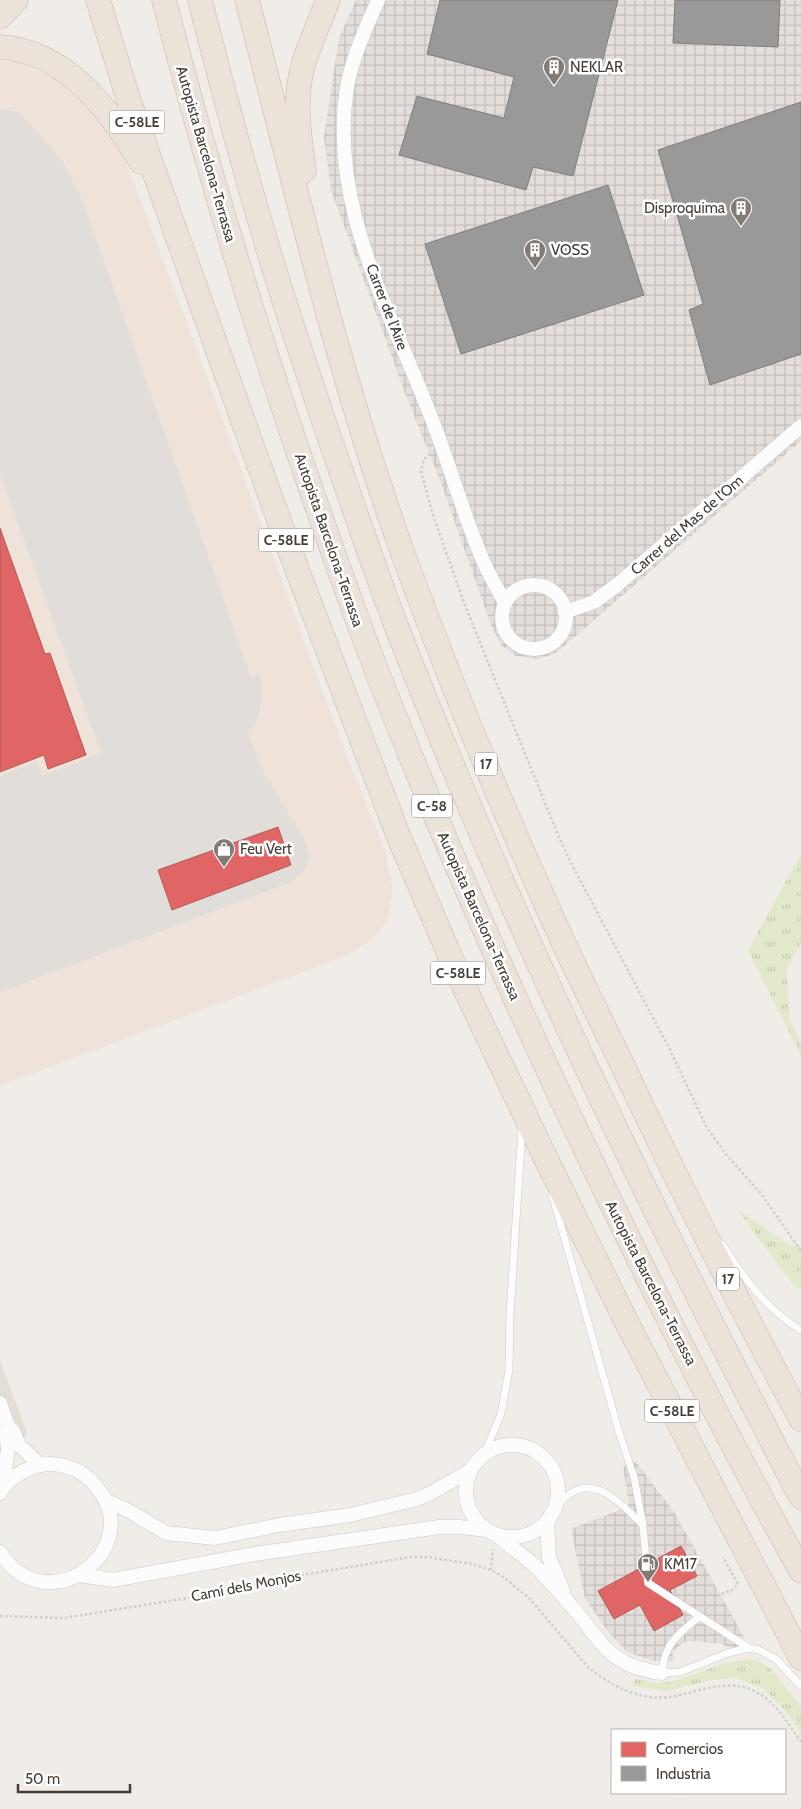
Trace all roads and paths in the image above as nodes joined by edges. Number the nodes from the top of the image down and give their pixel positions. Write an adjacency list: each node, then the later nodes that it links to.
1 (16, 0): 8 (highway)
2 (98, 0): 10 (highway, C-58LE)
3 (164, 0): 41 (highway, Autopista Barcelona-Terrassa / C-58)
4 (200, 0): 30 (highway, C-58)
5 (247, 0): 11 (highway)
6 (328, 0): 11 (highway)
7 (378, 0): 13 (street, Carrer de l'Aire)
8 (0, 17)
9 (2, 47): 10 (highway)
10 (180, 242): 16 (highway, C-58LE)
11 (347, 378): 17 (highway, 17)
12 (801, 426): 15 (street, Carrer del Mas de l'Om)
13 (442, 446): 14 (street, Carrer de l'Aire); 21 (path)
14 (505, 603): 15 (street); 15 (street)
15 (565, 612)
16 (522, 1110): 18 (highway, C-58LE); 26 (lane)
17 (657, 1137): 19 (lane); 24 (highway, 17)
18 (547, 1161): 34 (lane); 48 (highway, C-58LE)
19 (689, 1183)
20 (717, 1234): 22 (lane)
21 (801, 1251)
22 (801, 1330)
23 (0, 1403): 25 (street)
24 (801, 1419)
25 (8, 1426): 27 (street); 29 (street)
26 (484, 1454): 28 (street); 32 (street)
27 (40, 1465): 29 (street); 31 (street)
28 (471, 1470): 31 (street); 35 (street)
29 (1, 1491)
30 (801, 1497)
31 (105, 1500): 42 (street)
32 (555, 1509): 33 (street); 34 (lane)
33 (547, 1522): 35 (street); 44 (street)
34 (643, 1525): 46 (lane)
35 (492, 1532): 42 (street); 44 (street)
36 (0, 1552): 40 (street)
37 (723, 1557): 43 (path)
38 (0, 1565): 40 (street)
39 (491, 1570): 45 (path, Camí dels Monjos)
40 (17, 1571): 42 (street)
41 (801, 1571)
42 (79, 1576)
43 (717, 1596)
44 (570, 1604): 49 (street)
45 (0, 1616)
46 (699, 1617): 47 (lane); 49 (lane)
47 (749, 1648): 49 (lane); 50 (lane)
48 (801, 1658)
49 (662, 1673)
50 (801, 1686)

